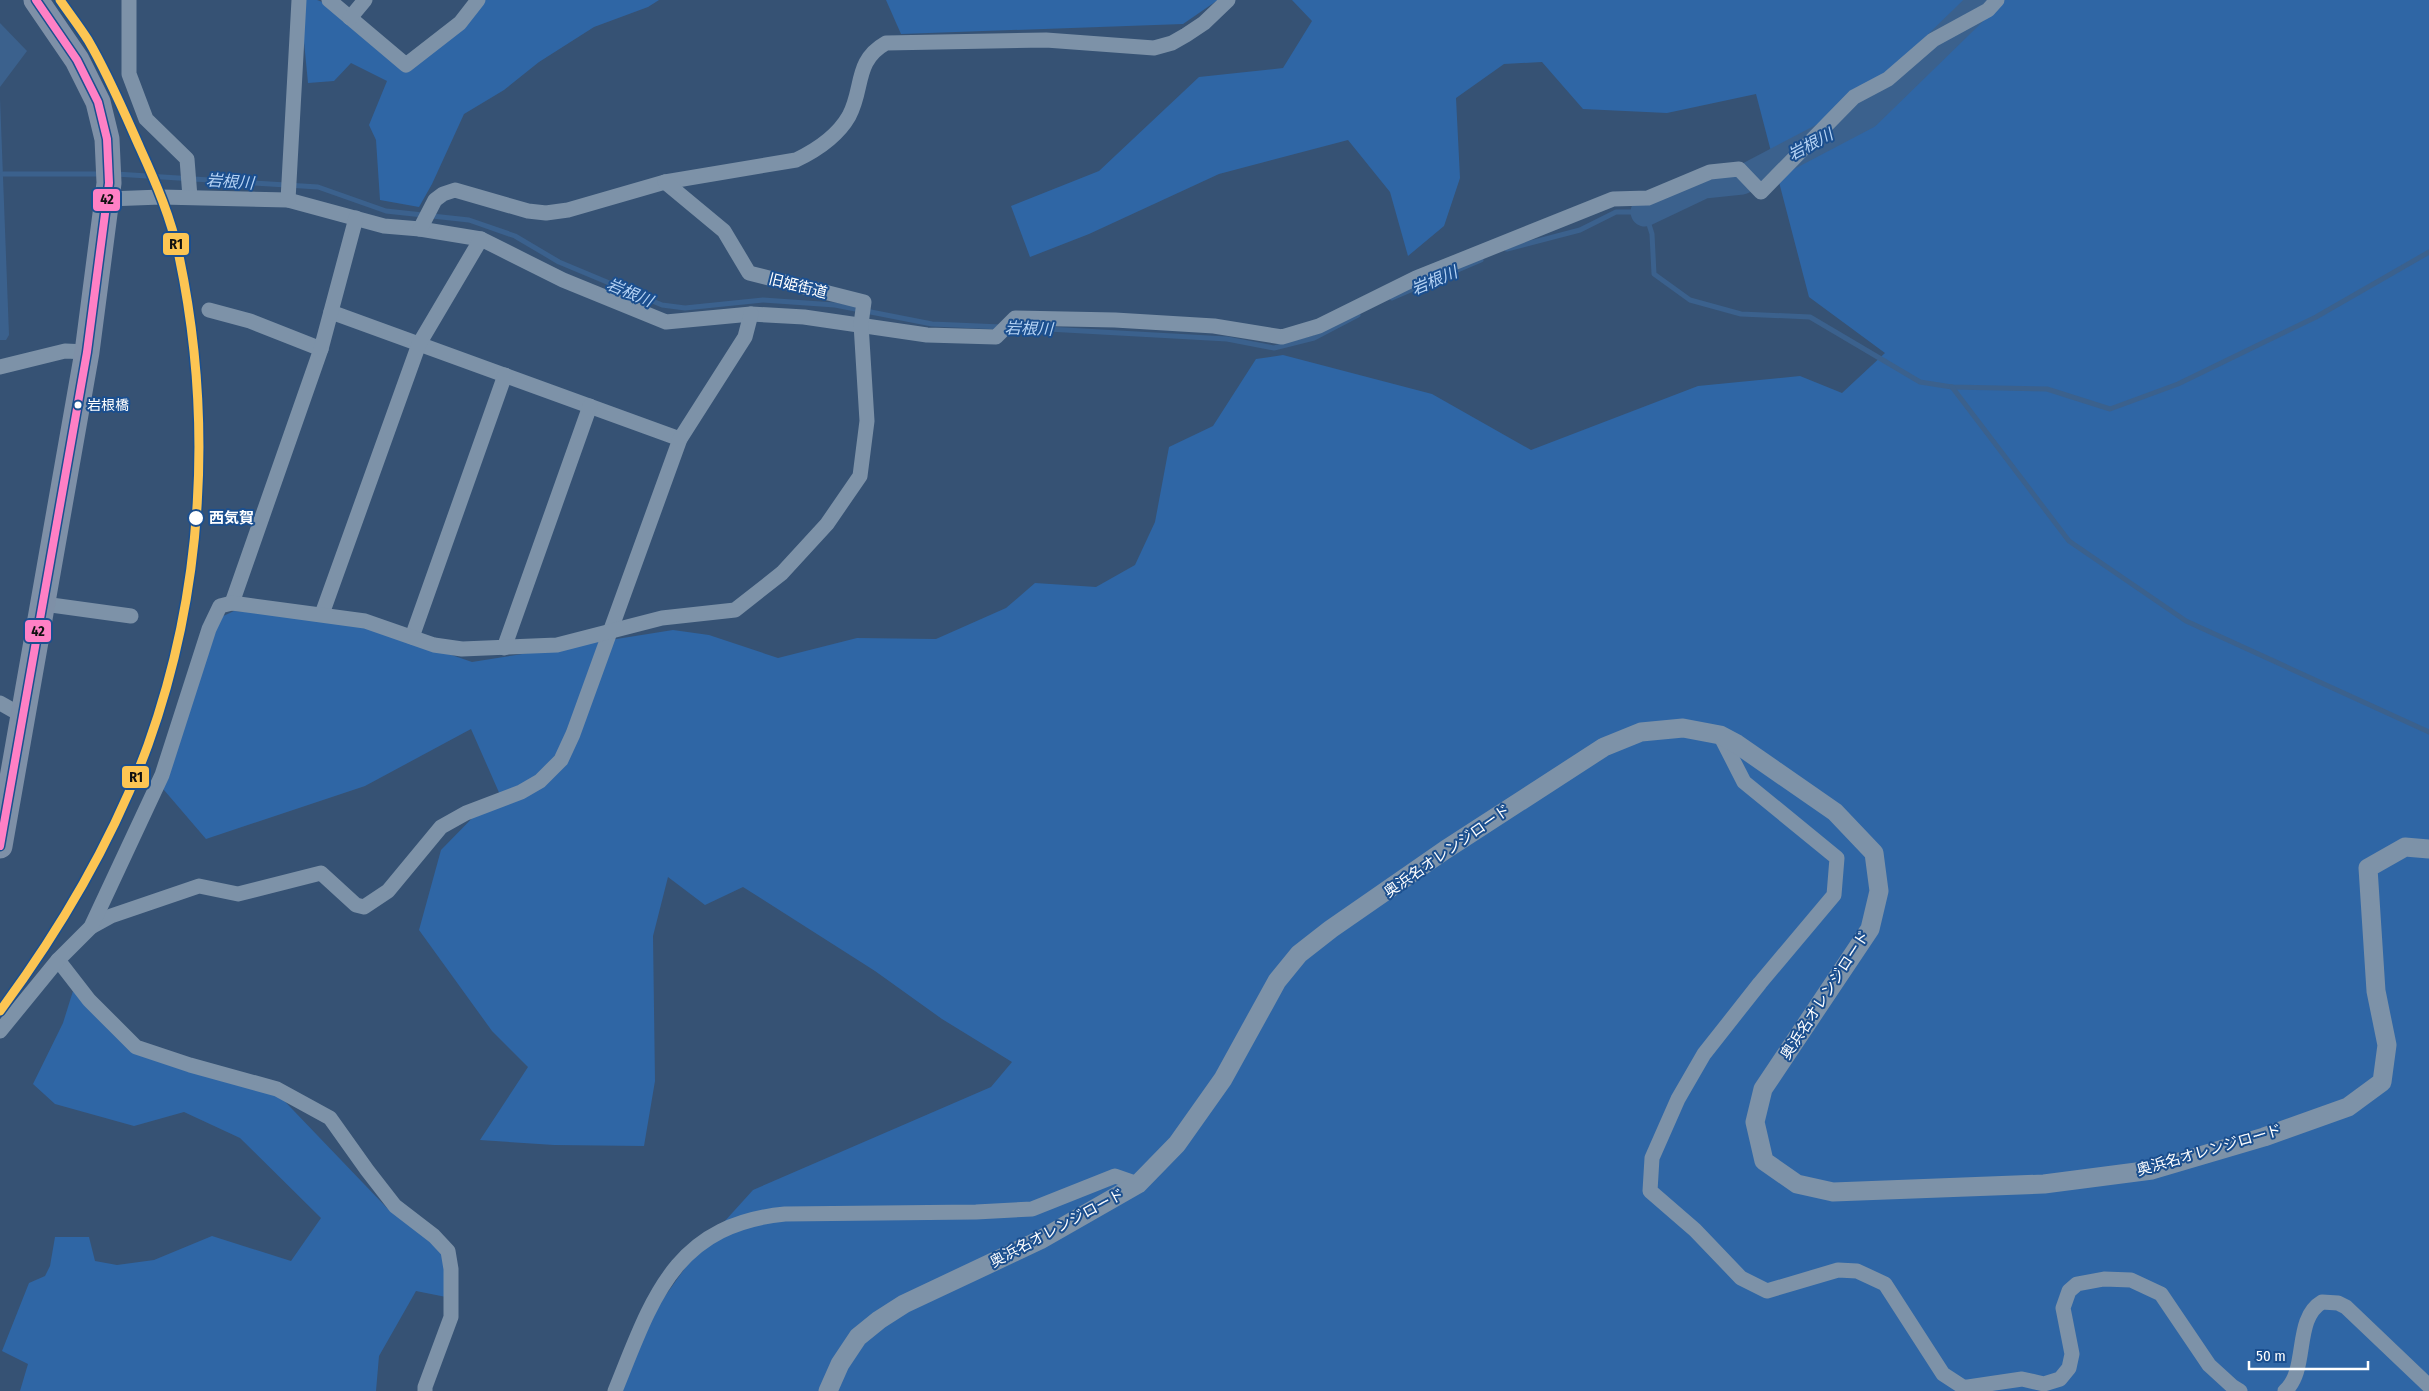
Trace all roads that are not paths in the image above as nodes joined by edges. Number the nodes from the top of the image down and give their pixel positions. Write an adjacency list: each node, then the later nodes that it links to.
1 (36, 0): 11 (highway)
2 (129, 0): 12 (street)
3 (299, 0): 13 (street)
4 (329, 0): 9 (street)
5 (365, 0): 9 (street)
6 (478, 0): 9 (street)
7 (1228, 0): 10 (street)
8 (1997, 0): 20 (street)
9 (350, 18)
10 (665, 182): 15 (street); 20 (street, 旧姫街道)
11 (109, 191): 12 (street); 23 (highway)
12 (190, 197): 13 (street)
13 (288, 200): 14 (street)
14 (356, 218): 15 (street); 18 (street)
15 (420, 229): 16 (street)
16 (481, 239): 19 (street); 21 (street)
17 (209, 310): 22 (street)
18 (331, 312): 21 (street); 22 (street)
19 (751, 314): 20 (street); 27 (street)
20 (861, 324): 32 (street, 旧姫街道)
21 (419, 344): 25 (street); 30 (street)
22 (321, 349): 28 (street)
23 (87, 352): 24 (street); 29 (highway)
24 (0, 367)
25 (505, 375): 26 (street); 33 (street)
26 (590, 406): 27 (street); 34 (street)
27 (680, 438): 32 (street)
28 (232, 603): 30 (street, 旧姫街道); 40 (street)
29 (44, 604): 31 (street); 36 (highway)
30 (322, 614): 33 (street, 旧姫街道)
31 (131, 616)
32 (610, 632): 34 (street, 旧姫街道); 40 (street)
33 (412, 637): 34 (street, 旧姫街道)
34 (504, 648)
35 (0, 703): 36 (street)
36 (23, 716): 38 (highway)
37 (1720, 735): 39 (street, 奥浜名オレンジロード); 43 (street, 奥浜名オレンジロード); 48 (street)
38 (0, 846)
39 (2429, 849)
40 (92, 927): 41 (street)
41 (58, 960): 42 (street); 45 (street)
42 (0, 1031)
43 (1138, 1184): 46 (street); 47 (street, 奥浜名オレンジロード)
44 (2429, 1386): 49 (street)
45 (425, 1391)
46 (615, 1391)
47 (828, 1391)
48 (2240, 1391)
49 (2285, 1391)

